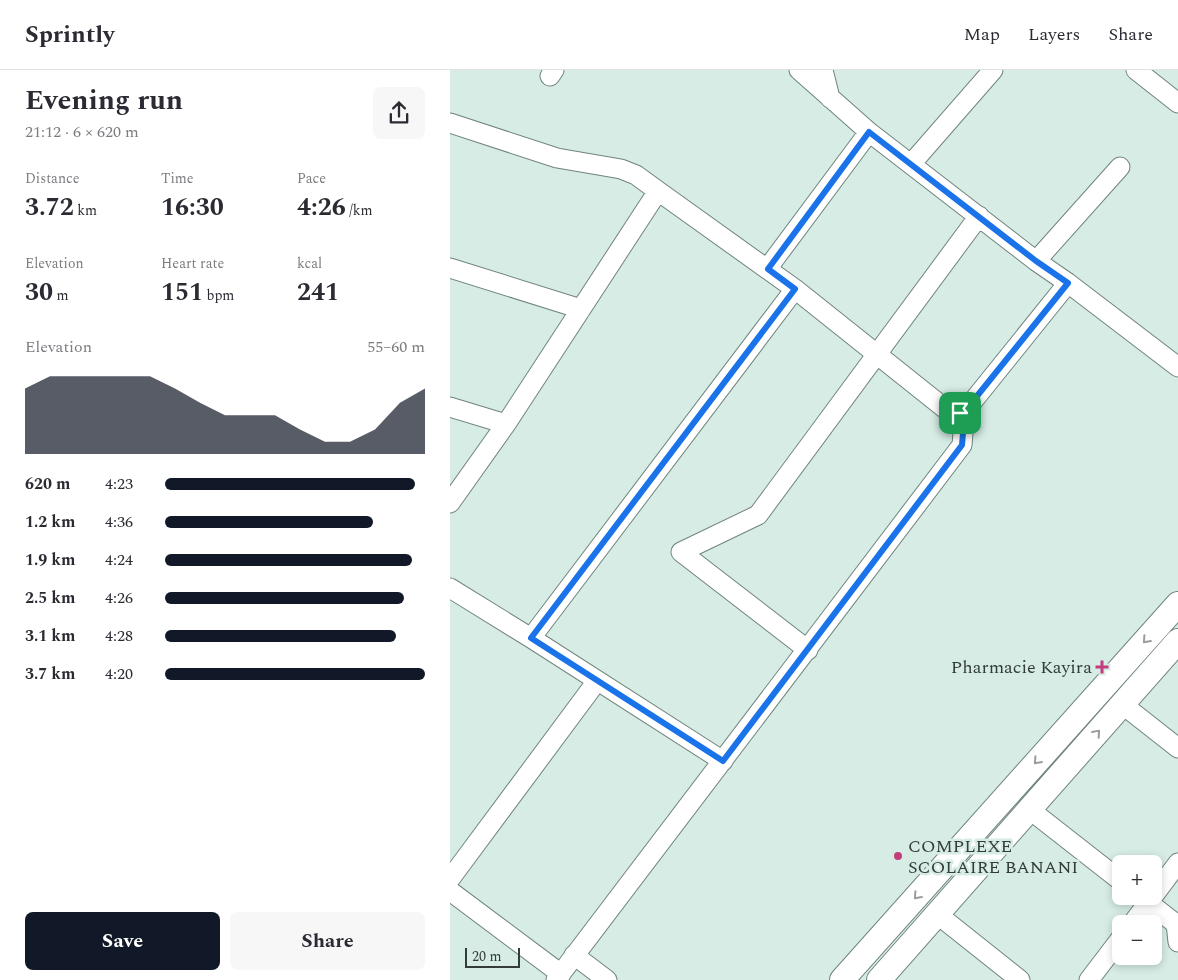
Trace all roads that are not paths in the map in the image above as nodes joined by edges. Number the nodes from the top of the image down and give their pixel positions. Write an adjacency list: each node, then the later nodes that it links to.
1 (799, 70): 5 (street)
2 (823, 70): 5 (street)
3 (993, 70): 9 (street)
4 (1136, 70): 6 (street)
5 (830, 98): 8 (street)
6 (1178, 103)
7 (450, 123): 11 (street)
8 (869, 132): 9 (street); 15 (street)
9 (910, 164): 12 (street)
10 (1120, 168): 13 (street)
11 (658, 191): 15 (street); 18 (street)
12 (979, 216): 13 (street); 19 (street)
13 (1036, 261): 16 (street)
14 (450, 268): 18 (street)
15 (768, 269): 17 (street)
16 (1068, 283): 20 (street); 22 (street)
17 (795, 289): 19 (street); 27 (street)
18 (581, 309): 23 (street)
19 (877, 354): 22 (street); 29 (street)
20 (1178, 367)
21 (450, 407): 23 (street)
22 (960, 413): 29 (street)
23 (506, 424): 24 (street)
24 (450, 503)
25 (450, 588): 27 (street)
26 (1178, 604): 47 (street, one-way to 47)
27 (531, 638): 30 (street)
28 (1178, 641): 31 (street)
29 (808, 650): 33 (street)
30 (597, 681): 33 (street); 37 (street)
31 (1122, 704): 32 (street); 34 (street, one-way to 31)
32 (1178, 748)
33 (723, 761): 44 (street)
34 (1029, 809): 36 (street); 41 (street)
35 (1178, 862): 38 (street)
36 (1112, 874)
37 (450, 879)
38 (1162, 881)
39 (450, 891): 45 (street)
40 (1156, 905): 42 (street)
41 (937, 914): 48 (street); 49 (street)
42 (1177, 930)
43 (1112, 950): 50 (street)
44 (574, 955): 45 (street); 46 (street)
45 (558, 977)
46 (608, 980)
47 (842, 980)
48 (879, 980)
49 (1020, 980)
50 (1089, 980)

